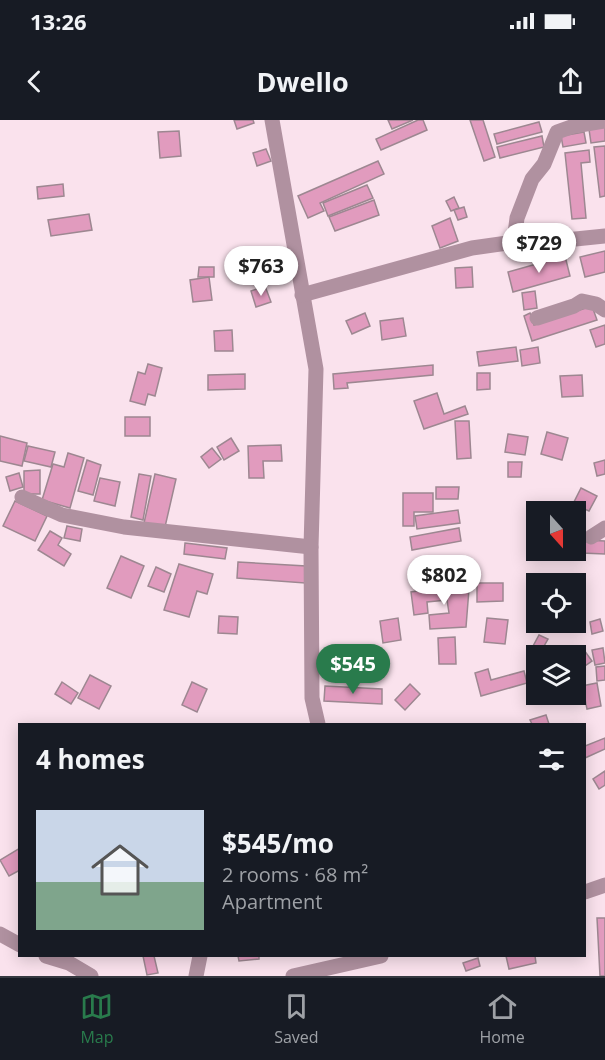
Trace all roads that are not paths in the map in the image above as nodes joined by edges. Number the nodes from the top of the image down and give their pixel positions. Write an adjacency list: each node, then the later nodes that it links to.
1 (272, 120): 5 (street)
2 (600, 121): 4 (street)
3 (605, 236): 4 (street)
4 (514, 242): 5 (street)
5 (302, 295): 11 (street)
6 (605, 310): 7 (street)
7 (537, 318)
8 (22, 497): 11 (street)
9 (605, 528): 10 (street)
10 (591, 537)
11 (311, 547): 12 (street)
12 (318, 723)
13 (605, 885): 14 (street)
14 (586, 892)
15 (0, 933): 16 (street)
16 (18, 944)
17 (49, 957): 20 (street)
18 (200, 957): 21 (street)
19 (377, 957): 22 (street)
20 (92, 976)
21 (196, 976)
22 (293, 976)

